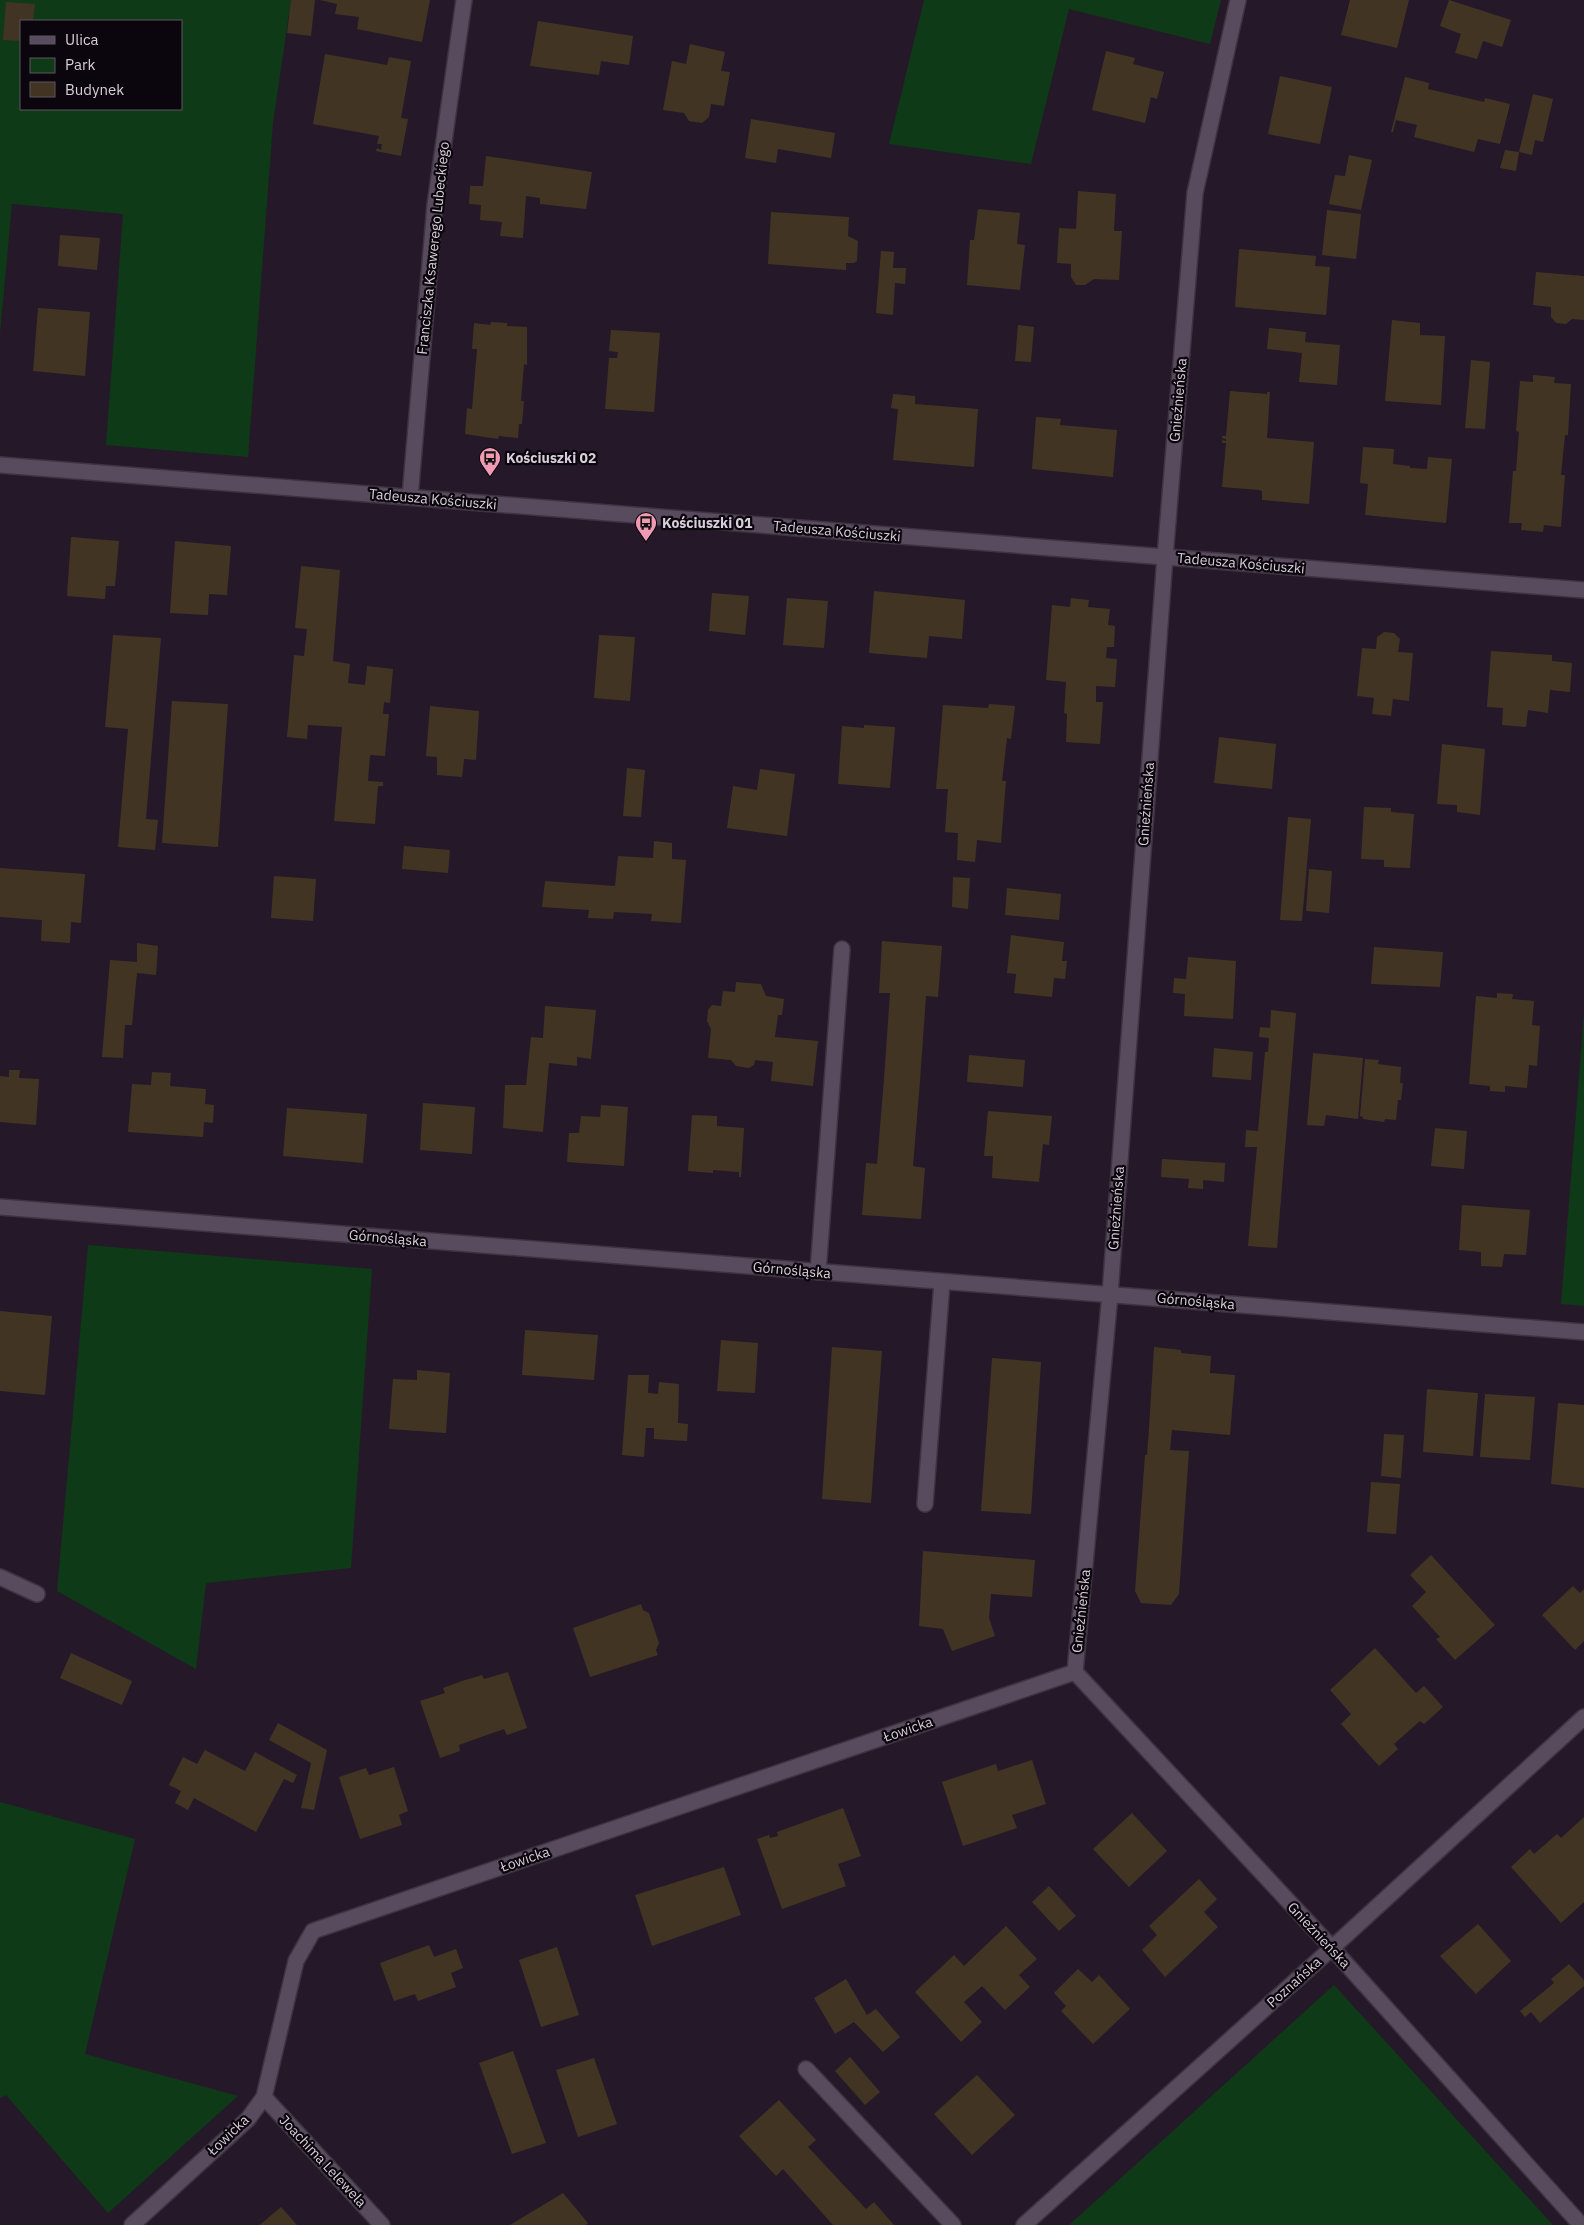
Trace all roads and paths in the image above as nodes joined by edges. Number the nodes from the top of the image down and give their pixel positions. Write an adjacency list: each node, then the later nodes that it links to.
1 (464, 0): 4 (street, Franciszka Ksawerego Lubeckiego)
2 (1238, 0): 5 (street, Gnieźnieńska)
3 (0, 465): 4 (street, Tadeusza Kościuszki)
4 (410, 497): 5 (street, Tadeusza Kościuszki)
5 (1165, 557): 6 (street, Tadeusza Kościuszki); 11 (street, Gnieźnieńska)
6 (1584, 590)
7 (842, 949): 9 (street)
8 (0, 1207): 9 (street, Górnośląska)
9 (818, 1272): 10 (street, Górnośląska)
10 (942, 1282): 11 (street, Górnośląska); 13 (street)
11 (1110, 1294): 12 (street, Górnośląska); 16 (street, Gnieźnieńska)
12 (1584, 1332)
13 (925, 1504)
14 (0, 1577): 15 (street)
15 (36, 1594)
16 (1075, 1672): 18 (street, Gnieźnieńska); 20 (street, Łowicka)
17 (1584, 1716): 18 (street, Poznańska)
18 (1332, 1948): 24 (street, Poznańska); 25 (street, Gnieźnieńska)
19 (806, 2068): 23 (street)
20 (264, 2097): 21 (street, Łowicka); 22 (street, Joachima Lelewela)
21 (132, 2225)
22 (382, 2225)
23 (953, 2225)
24 (1024, 2225)
25 (1581, 2225)

